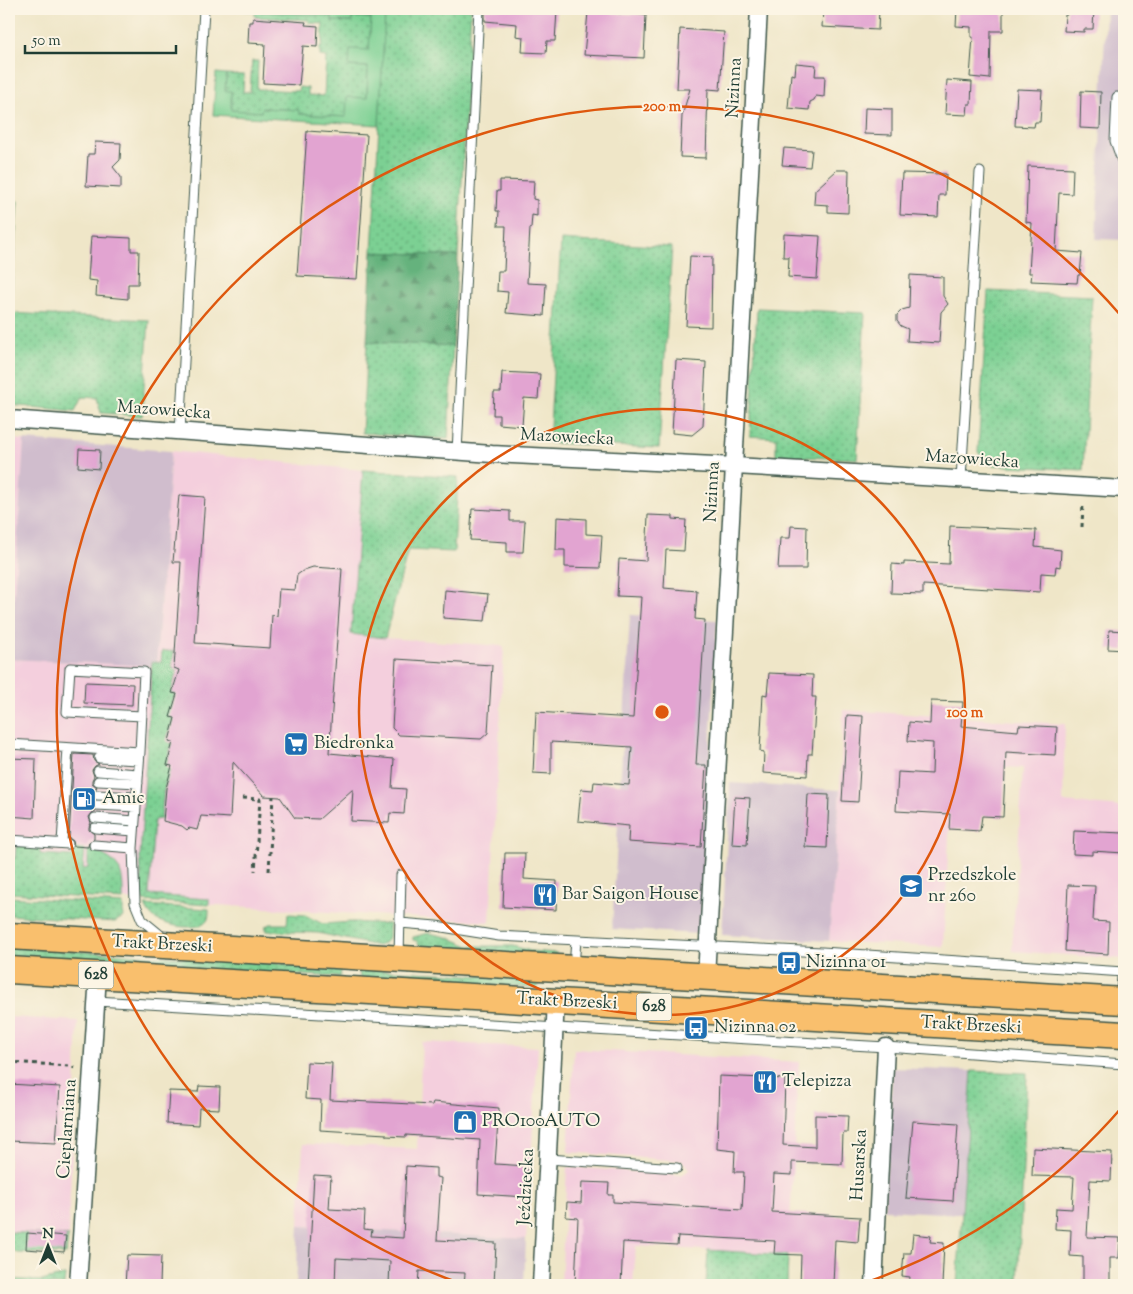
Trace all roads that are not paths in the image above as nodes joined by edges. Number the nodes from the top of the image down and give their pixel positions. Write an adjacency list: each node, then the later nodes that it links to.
1 (204, 9): 8 (lane)
2 (479, 9): 9 (lane)
3 (759, 9): 10 (street, Nizinna)
4 (1118, 98): 5 (lane)
5 (1124, 166)
6 (980, 172): 11 (lane)
7 (9, 419): 8 (street, Mazowiecka)
8 (180, 432): 9 (street, Mazowiecka)
9 (457, 452): 10 (street, Mazowiecka)
10 (735, 466): 11 (street, Mazowiecka); 36 (street, Nizinna)
11 (961, 479): 12 (street, Mazowiecka)
12 (1124, 490)
13 (142, 716): 13 (lane); 16 (lane)
14 (9, 744): 15 (lane)
15 (70, 753): 16 (lane); 28 (lane)
16 (140, 756): 17 (lane); 19 (lane)
17 (99, 758)
18 (98, 776): 19 (lane)
19 (138, 779): 21 (lane)
20 (97, 795): 21 (lane)
21 (137, 798): 23 (lane)
22 (96, 804): 23 (lane)
23 (136, 807): 25 (lane)
24 (96, 818): 25 (lane)
25 (135, 821): 27 (lane)
26 (95, 828): 27 (lane)
27 (134, 831): 30 (lane)
28 (9, 840)
29 (94, 845): 30 (lane)
30 (133, 848): 35 (lane)
31 (402, 875): 32 (lane)
32 (400, 923): 34 (lane); 37 (lane)
33 (9, 936): 35 (main road, Trakt Brzeski / 628)
34 (576, 940): 36 (lane); 39 (lane)
35 (175, 946): 37 (main road, Trakt Brzeski / 628)
36 (708, 946): 40 (lane); 42 (street, Nizinna)
37 (399, 959): 39 (main road, Trakt Brzeski / 628)
38 (9, 970): 41 (main road, Trakt Brzeski / 628)
39 (574, 970): 42 (main road, Trakt Brzeski / 628)
40 (1123, 972): 45 (lane)
41 (98, 975): 43 (street, Cieplarniana); 44 (main road, Trakt Brzeski / 628)
42 (706, 977): 45 (main road, Trakt Brzeski / 628)
43 (96, 1000): 46 (lane); 52 (street, Cieplarniana)
44 (556, 1001): 46 (street, Jeździecka); 47 (main road, Trakt Brzeski / 628)
45 (1122, 1001)
46 (555, 1028): 48 (lane); 50 (street, Jeździecka)
47 (1124, 1035)
48 (886, 1047): 49 (lane); 54 (street, Husarska)
49 (1124, 1064)
50 (548, 1159): 51 (lane); 53 (street, Jeździecka)
51 (677, 1168)
52 (78, 1285)
53 (542, 1285)
54 (874, 1285)

